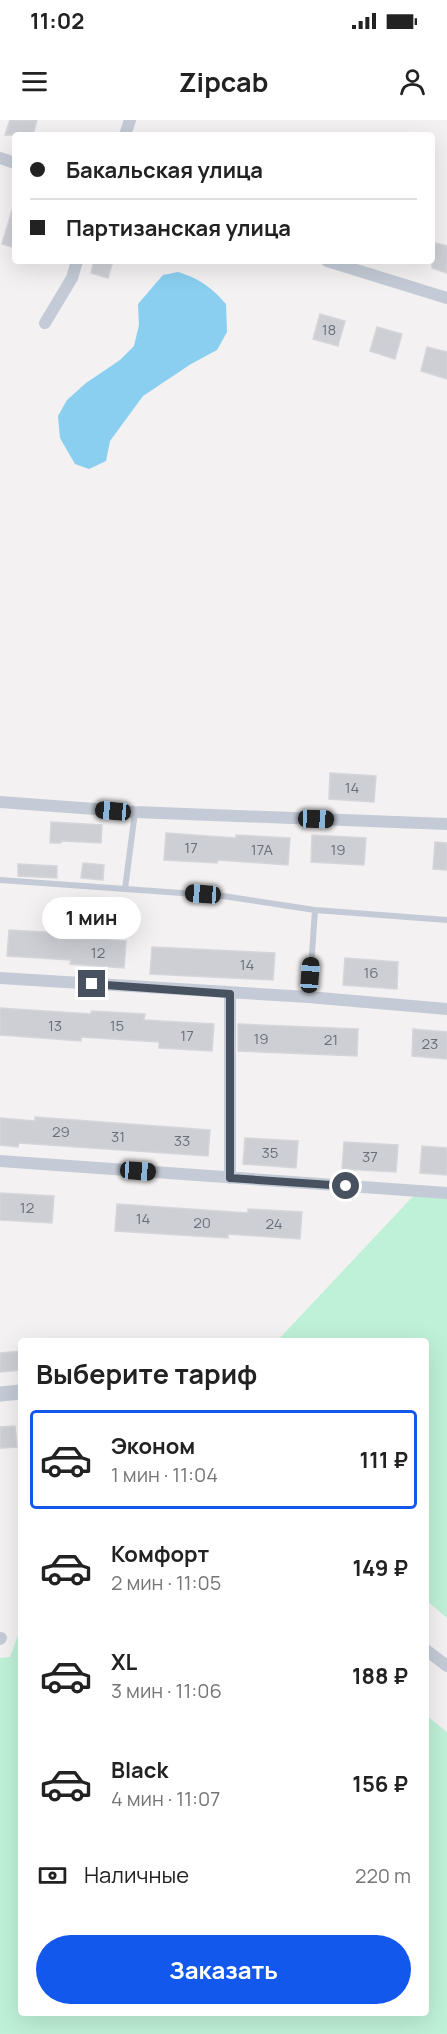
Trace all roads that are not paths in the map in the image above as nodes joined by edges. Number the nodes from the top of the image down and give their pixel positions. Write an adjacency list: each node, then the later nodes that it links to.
1 (76, 264): 4 (street)
2 (337, 264): 3 (street)
3 (447, 298)
4 (45, 323)
5 (0, 802): 6 (street)
6 (135, 812): 7 (street); 9 (lane)
7 (447, 824)
8 (0, 880): 9 (lane)
9 (125, 889): 10 (lane)
10 (315, 909): 11 (lane); 14 (lane)
11 (447, 920)
12 (0, 978): 13 (street)
13 (230, 994): 14 (street); 17 (street)
14 (309, 997): 15 (street)
15 (447, 1010)
16 (0, 1161): 17 (street)
17 (230, 1178): 18 (street)
18 (447, 1193)
19 (18, 1392): 20 (street)
20 (0, 1394)
21 (429, 1652): 22 (street)
22 (447, 1666)

